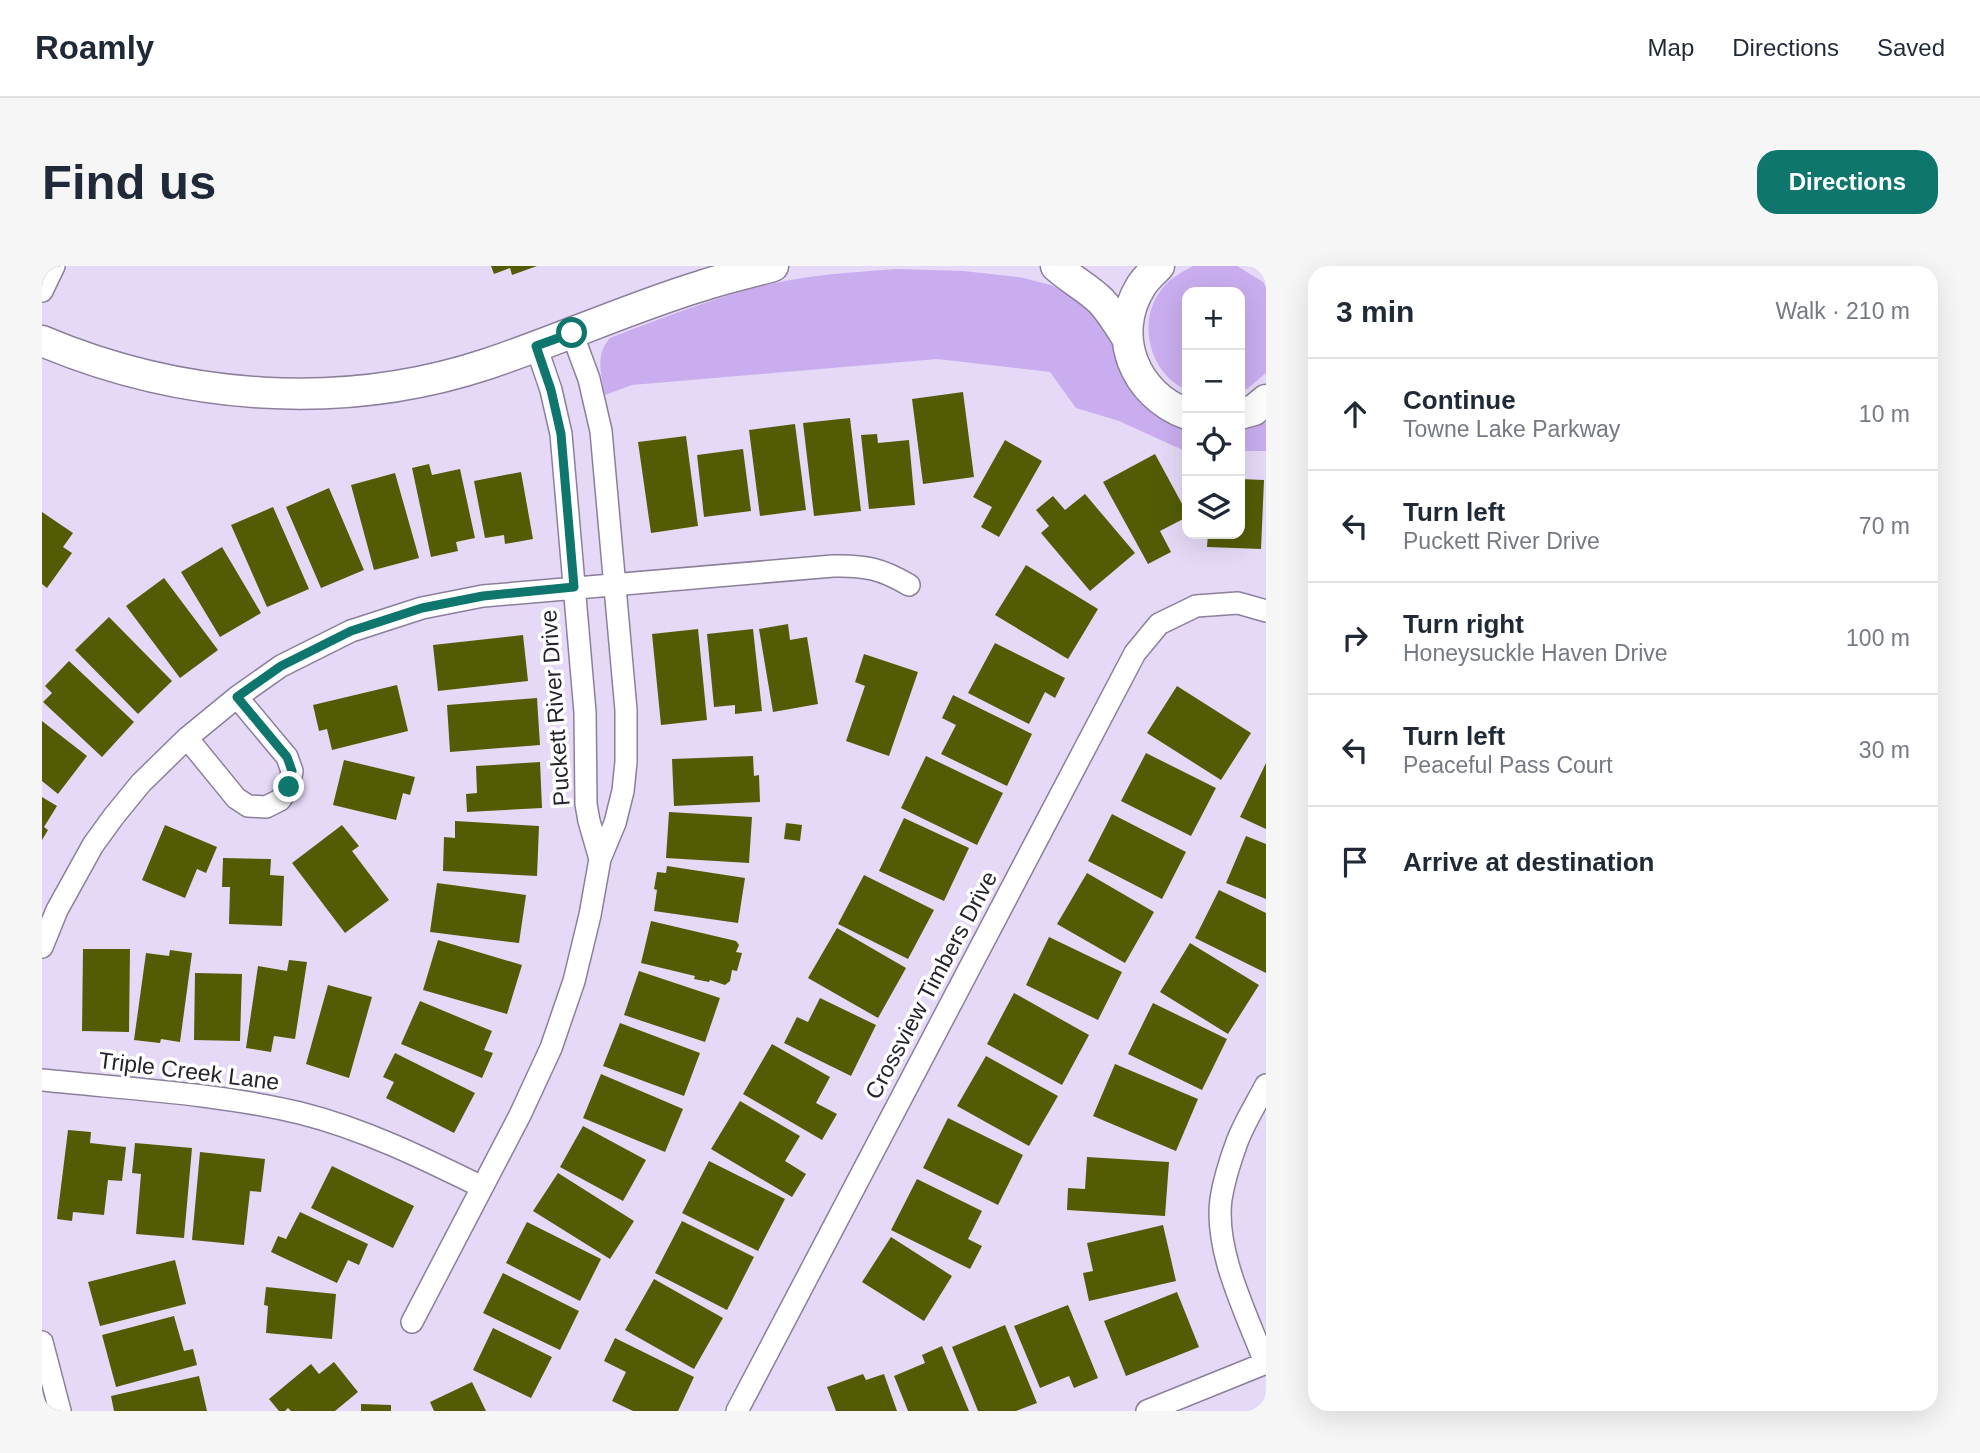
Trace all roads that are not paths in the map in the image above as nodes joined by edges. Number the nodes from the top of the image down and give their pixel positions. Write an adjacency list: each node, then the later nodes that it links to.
1 (54, 266): 5 (street)
2 (773, 266): 6 (street)
3 (1056, 266): 7 (street)
4 (1159, 266): 7 (street)
5 (42, 291)
6 (572, 333): 9 (street); 12 (street, Puckett River Drive)
7 (1127, 338): 10 (street)
8 (42, 341): 9 (street)
9 (536, 346): 12 (street, Puckett River Drive)
10 (1184, 413)
11 (909, 585): 12 (street)
12 (594, 586): 14 (street); 16 (street, Puckett River Drive); 16 (street, Puckett River Drive)
13 (1266, 611): 25 (street, Crossview Timbers Drive)
14 (237, 697): 15 (street); 15 (street)
15 (187, 738): 17 (street)
16 (600, 859): 20 (street, Puckett River Drive)
17 (42, 947)
18 (42, 1080): 20 (street, Triple Creek Lane)
19 (1266, 1085): 23 (street)
20 (482, 1188): 21 (street, Puckett River Drive)
21 (412, 1322)
22 (42, 1342): 24 (street)
23 (1266, 1363): 26 (street)
24 (60, 1411)
25 (737, 1411)
26 (1147, 1411)

